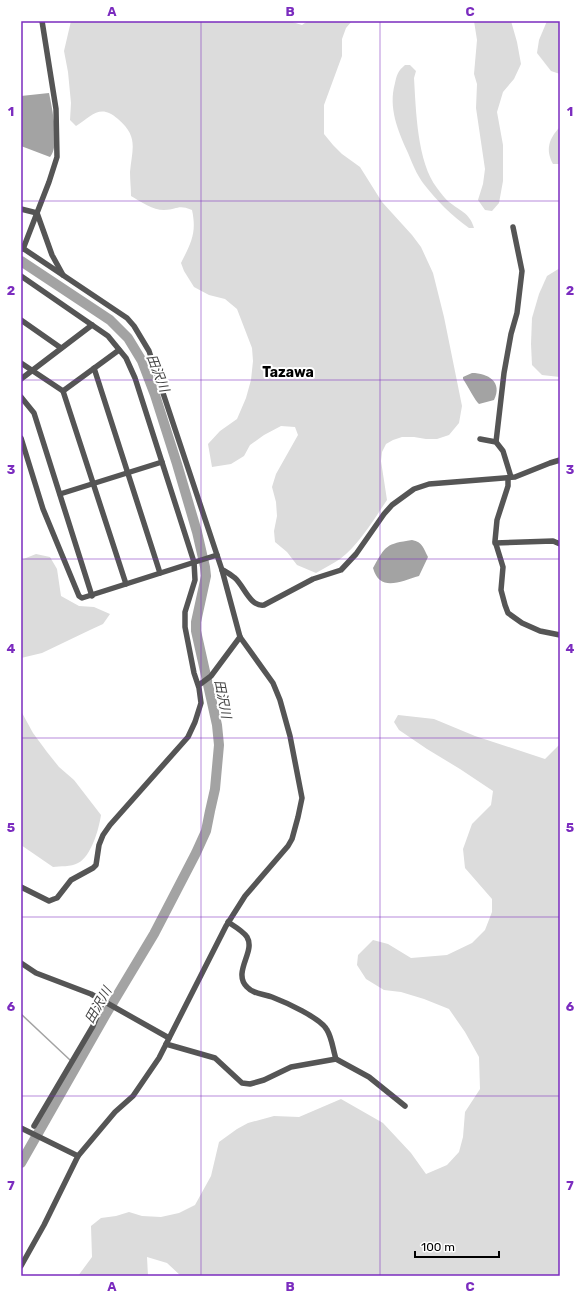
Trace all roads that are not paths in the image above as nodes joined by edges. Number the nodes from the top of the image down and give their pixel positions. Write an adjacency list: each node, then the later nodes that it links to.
1 (42, 21): 3 (street)
2 (21, 209): 3 (street)
3 (37, 213): 5 (street); 6 (street)
4 (513, 227): 20 (street)
5 (22, 248): 6 (street)
6 (63, 275): 29 (street)
7 (21, 276): 9 (street)
8 (21, 320): 10 (street)
9 (92, 325): 10 (street); 11 (street)
10 (61, 348): 14 (street)
11 (119, 350): 13 (street); 22 (street)
12 (21, 363): 14 (street)
13 (94, 368): 16 (street); 23 (street)
14 (31, 370): 15 (street); 16 (street)
15 (21, 379)
16 (63, 391): 25 (street)
17 (21, 397): 26 (street)
18 (21, 438): 34 (street)
19 (480, 439): 20 (street)
20 (496, 442): 24 (street)
21 (560, 460): 24 (street)
22 (162, 462): 23 (street); 30 (street)
23 (127, 473): 25 (street); 32 (street)
24 (509, 478): 27 (street); 31 (street)
25 (94, 484): 26 (street); 33 (street)
26 (60, 494): 34 (street)
27 (495, 543): 28 (street); 35 (street)
28 (560, 544)
29 (217, 555): 30 (street); 31 (street)
30 (194, 562): 32 (street); 37 (street)
31 (222, 570): 36 (street)
32 (160, 573): 33 (street)
33 (126, 584): 34 (street)
34 (92, 596)
35 (560, 635)
36 (240, 637): 37 (street); 39 (street)
37 (201, 684): 38 (street)
38 (21, 887)
39 (228, 922): 42 (street); 44 (street)
40 (21, 963): 41 (street)
41 (103, 1001): 42 (street); 46 (street)
42 (170, 1038): 43 (street)
43 (166, 1044): 44 (street); 48 (street)
44 (336, 1059): 45 (street)
45 (405, 1106)
46 (34, 1126)
47 (21, 1128): 48 (street)
48 (78, 1156): 49 (street)
49 (21, 1266)

